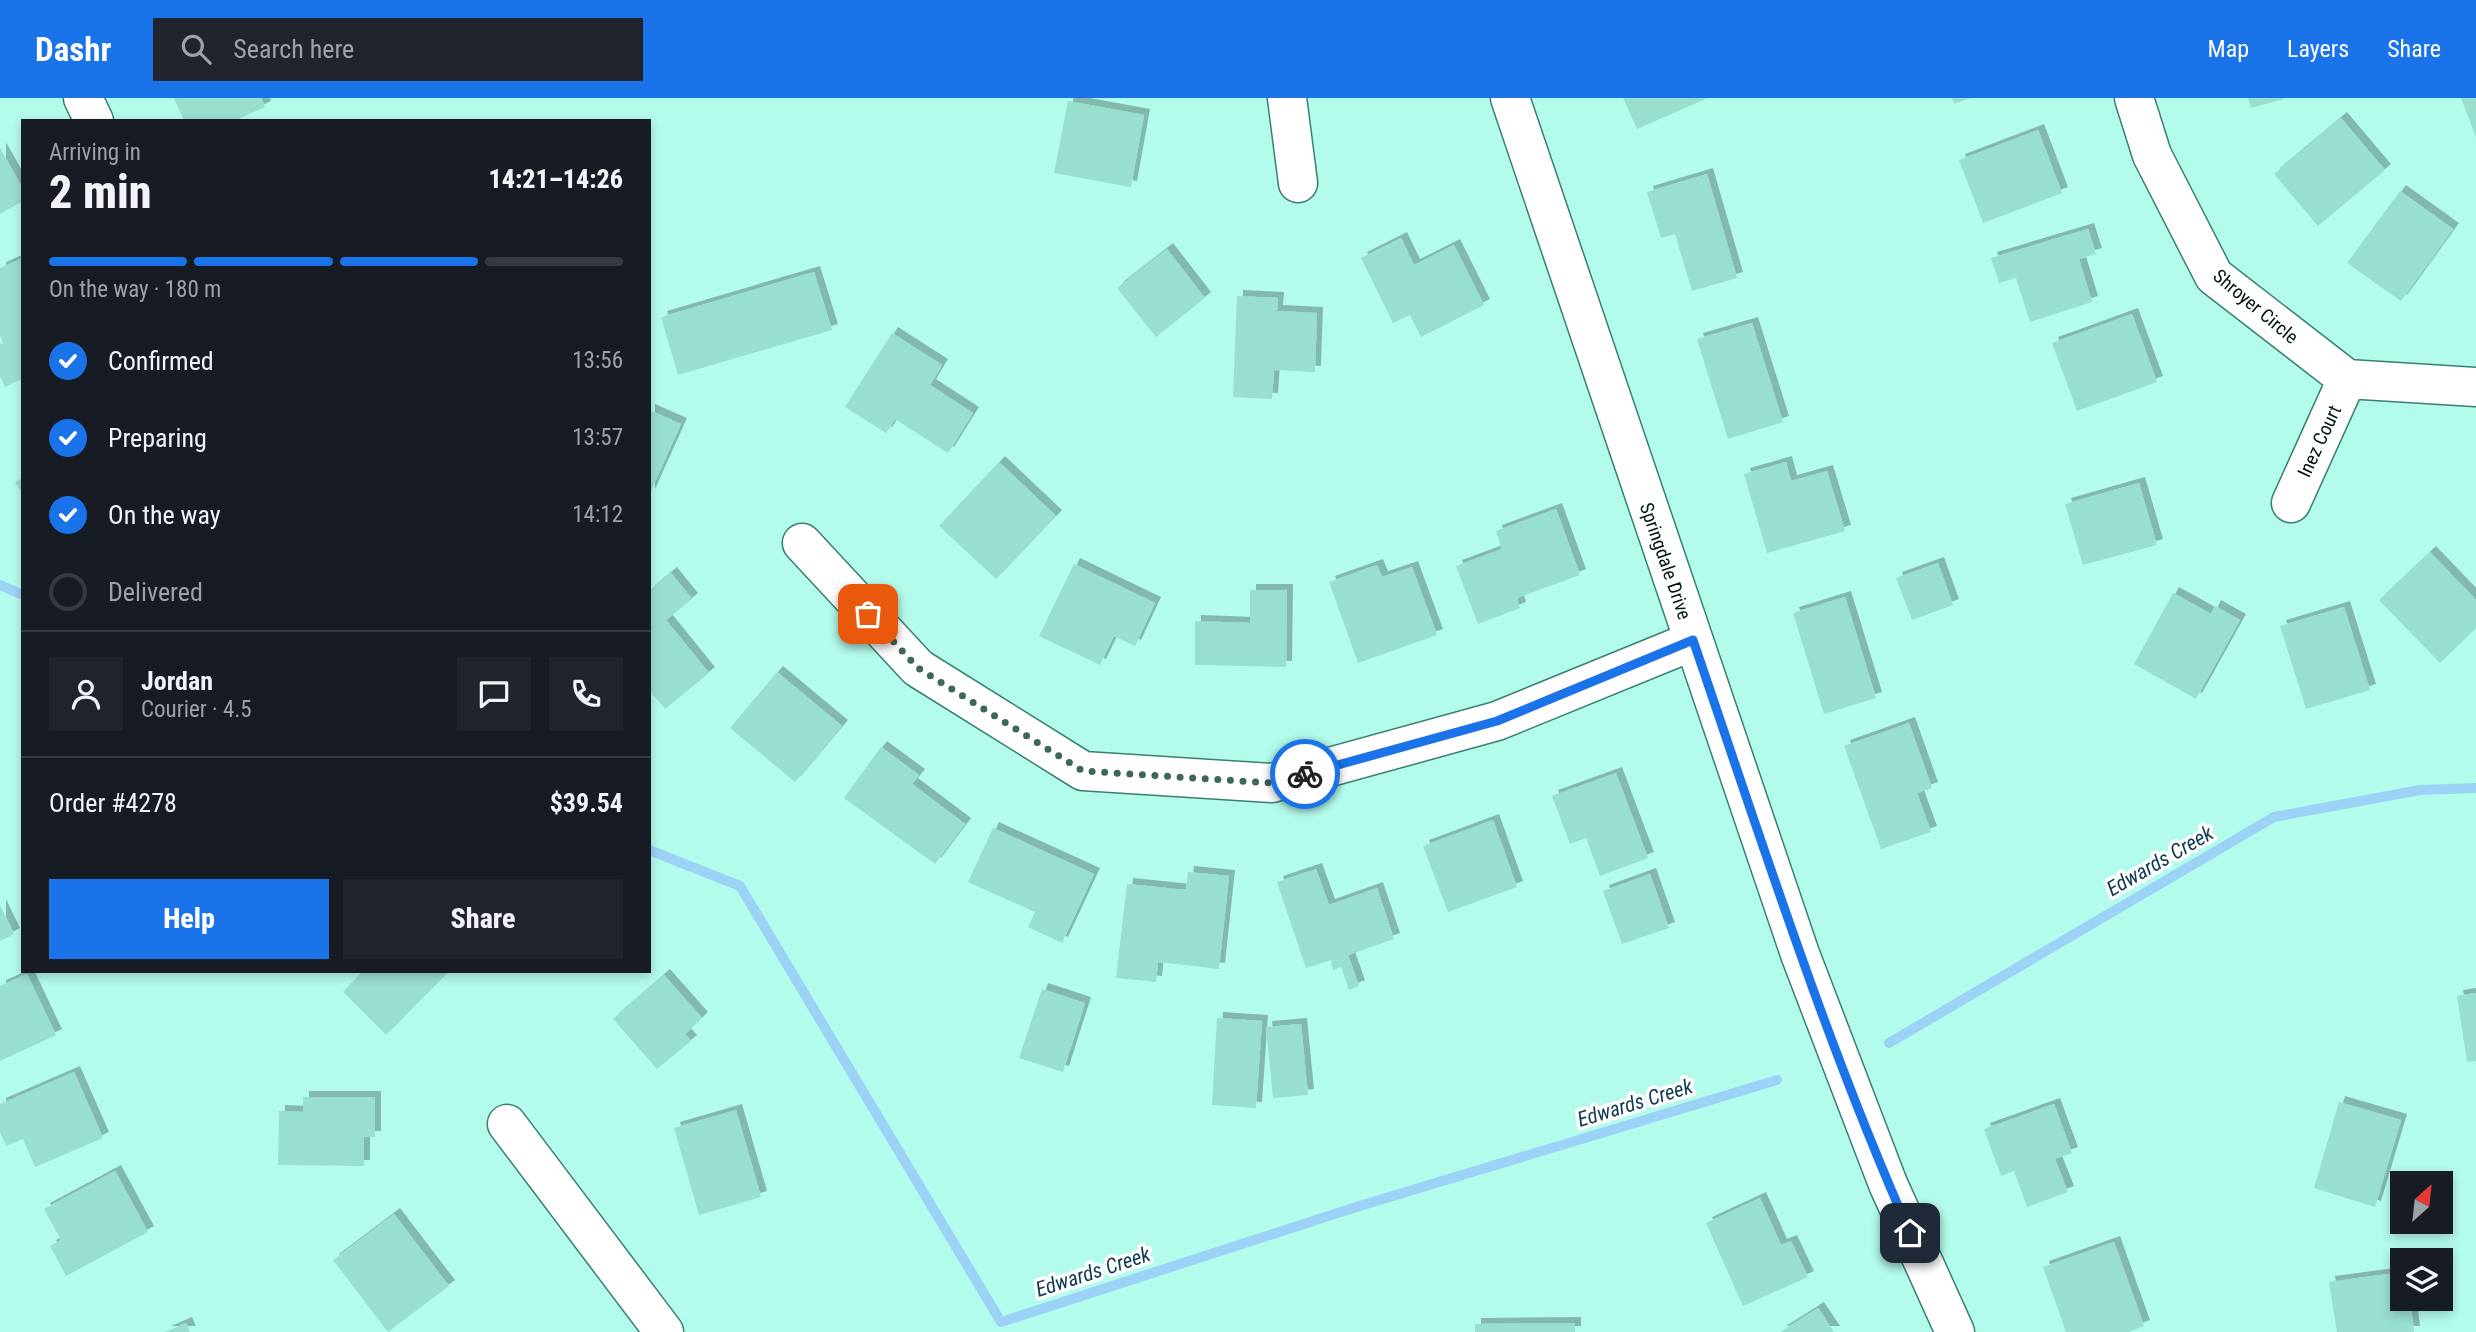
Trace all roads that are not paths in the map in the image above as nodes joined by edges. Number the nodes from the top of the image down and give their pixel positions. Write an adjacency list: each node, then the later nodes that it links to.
1 (83, 98): 5 (street)
2 (1287, 98): 6 (street)
3 (1510, 98): 11 (street, Springdale Drive)
4 (2134, 98): 7 (street, Shroyer Circle)
5 (93, 119)
6 (1298, 183)
7 (2347, 379): 8 (street); 9 (street, Inez Court)
8 (2476, 387)
9 (2291, 503)
10 (802, 543): 11 (street)
11 (1693, 640): 14 (street, Springdale Drive)
12 (507, 1124): 13 (street)
13 (664, 1332)
14 (1955, 1332)

